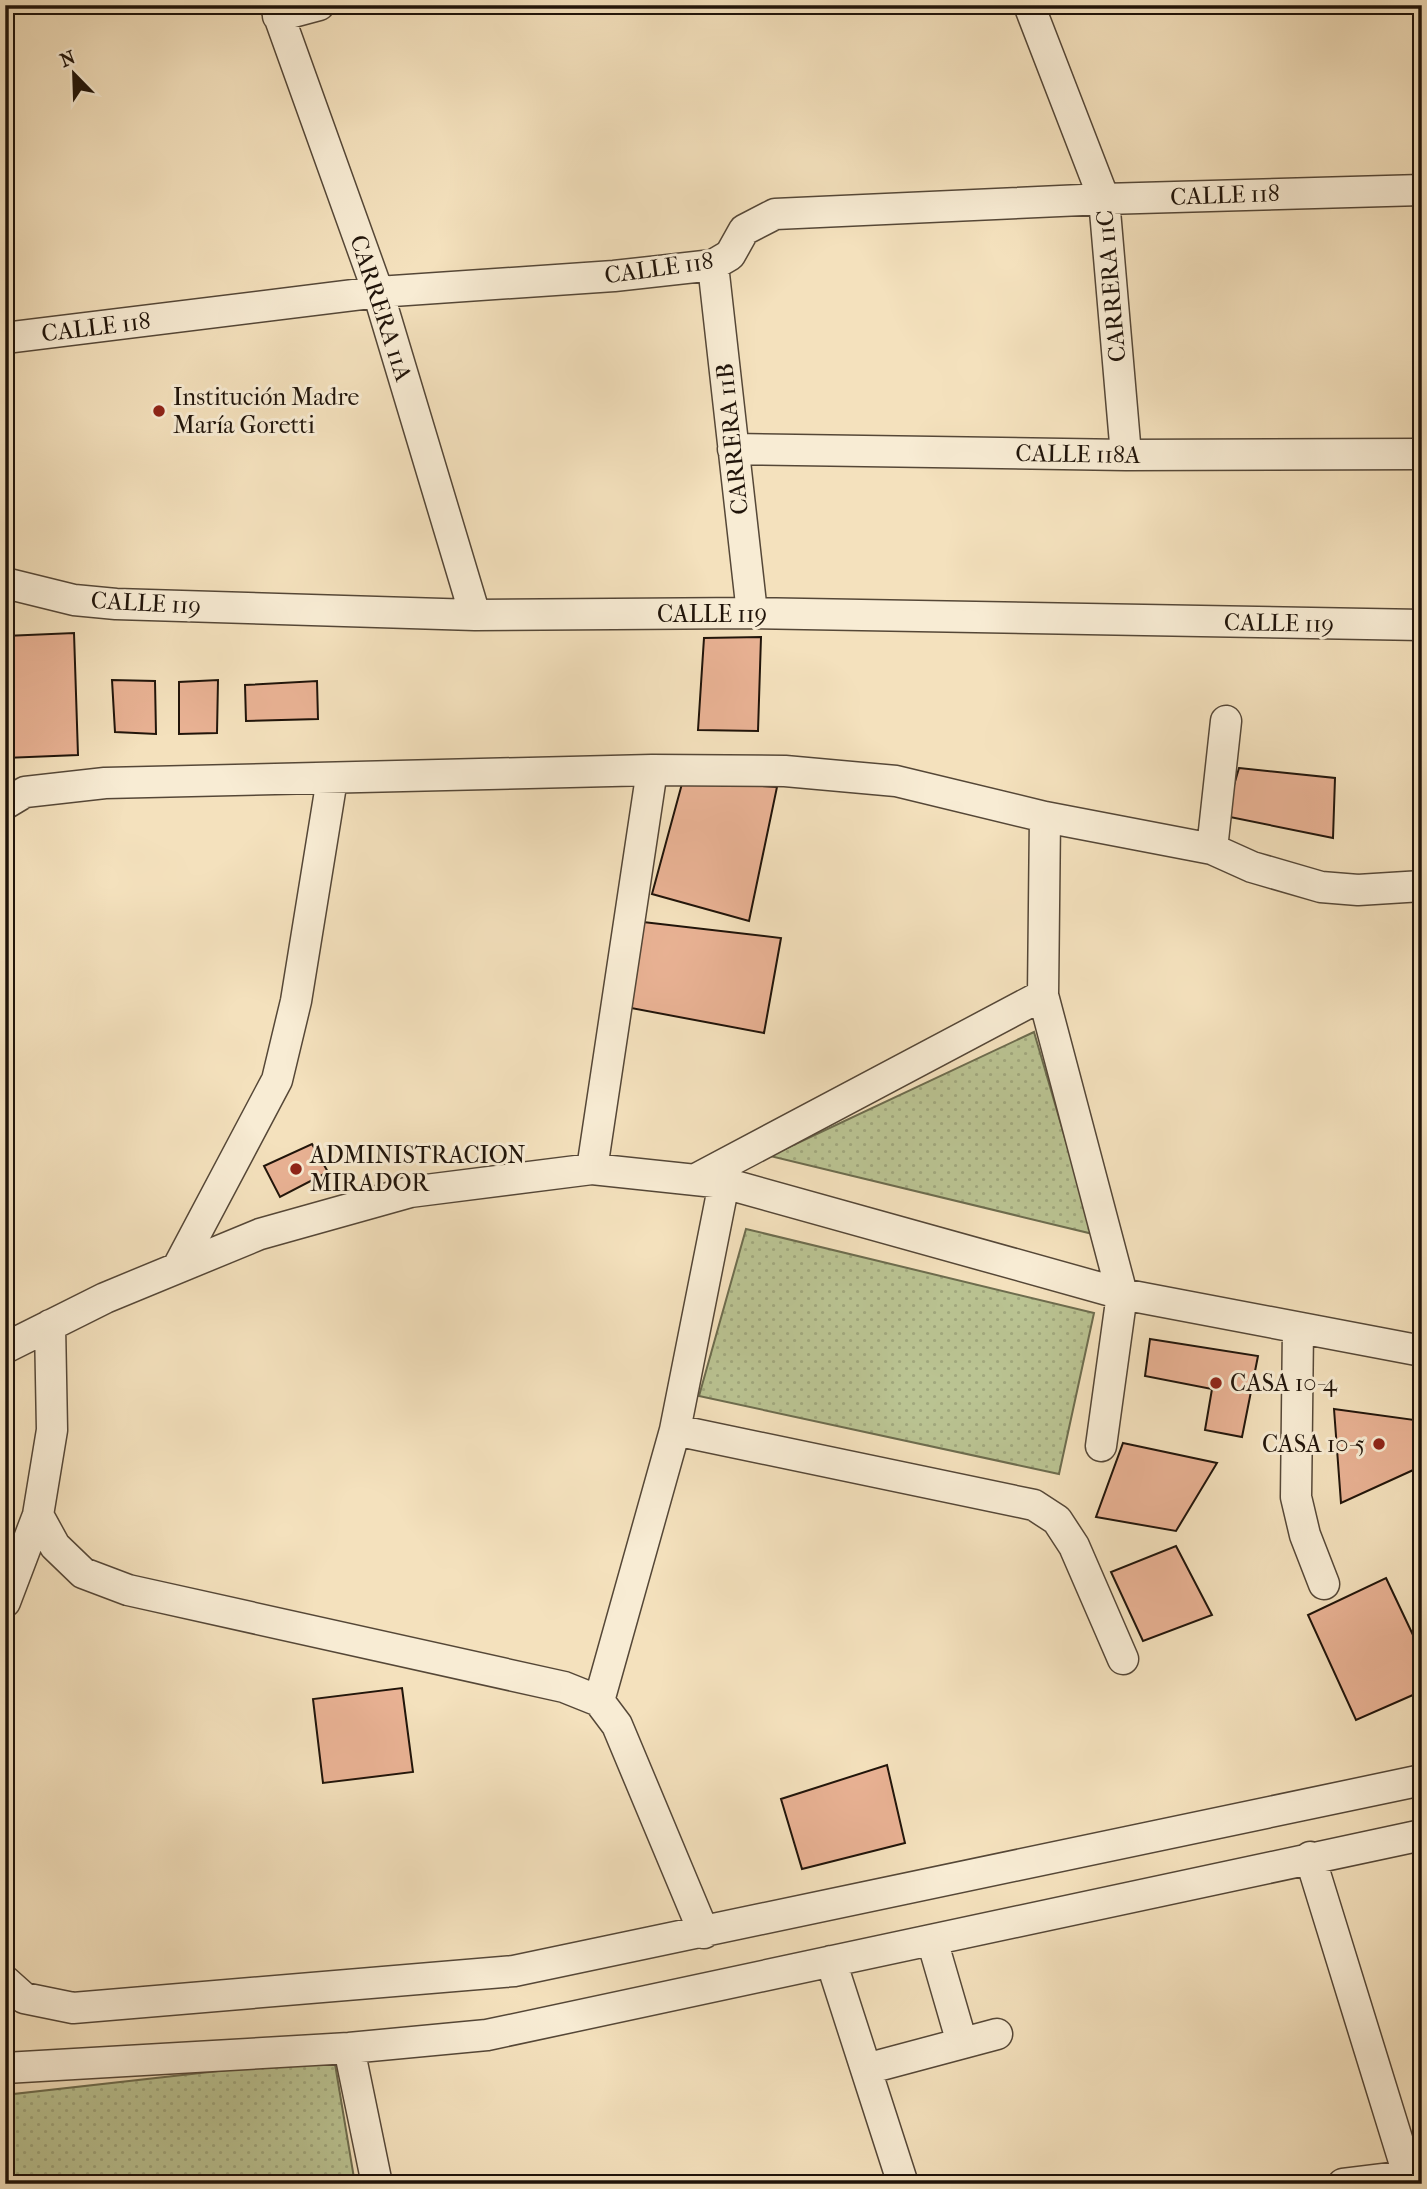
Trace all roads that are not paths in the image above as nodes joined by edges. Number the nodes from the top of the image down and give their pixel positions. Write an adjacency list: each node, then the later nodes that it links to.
1 (318, 5): 3 (street)
2 (1029, 5): 5 (street, CARRERA 11C)
3 (277, 11): 7 (street, CARRERA 11A)
4 (1422, 190): 5 (street, CALLE 118)
5 (1104, 199): 6 (street, CALLE 118); 11 (street, CARRERA 11C)
6 (713, 265): 7 (street, CALLE 118); 9 (street, CARRERA 11B)
7 (378, 292): 8 (street, CALLE 118); 14 (street, CARRERA 11A)
8 (5, 338)
9 (733, 449): 11 (street, CALLE 118A); 13 (street, CARRERA 11B)
10 (1422, 454): 11 (street, CALLE 118A)
11 (1126, 455)
12 (5, 583): 14 (street, CALLE 119)
13 (752, 613): 14 (street, CALLE 119); 15 (street, CALLE 119)
14 (475, 615)
15 (1422, 625)
16 (1226, 721): 21 (street)
17 (652, 770): 18 (street); 20 (street); 24 (street)
18 (332, 779): 19 (street); 26 (street)
19 (5, 804)
20 (1045, 817): 21 (street); 23 (street)
21 (1212, 849): 22 (street)
22 (1422, 886)
23 (1043, 995): 25 (street); 27 (street)
24 (593, 1169): 25 (street); 26 (street)
25 (710, 1181): 27 (street); 32 (street)
26 (179, 1265): 28 (street)
27 (1122, 1294): 29 (street); 33 (street)
28 (50, 1325): 30 (street); 34 (street)
29 (1298, 1328): 31 (street); 35 (street)
30 (5, 1348)
31 (1422, 1351)
32 (675, 1430): 37 (street); 38 (street)
33 (1101, 1446)
34 (38, 1515): 36 (street); 38 (street)
35 (1324, 1584)
36 (5, 1602)
37 (1123, 1659)
38 (599, 1701): 42 (street)
39 (1422, 1780): 42 (street)
40 (1422, 1835): 41 (street)
41 (1310, 1857): 43 (street); 51 (street)
42 (704, 1933): 45 (street)
43 (932, 1940): 44 (street); 47 (street)
44 (831, 1961): 48 (street); 50 (street)
45 (5, 1982)
46 (997, 2034): 47 (street)
47 (962, 2042): 50 (street)
48 (349, 2048): 49 (street); 52 (street)
49 (5, 2068)
50 (866, 2069): 53 (street)
51 (1409, 2180): 54 (street)
52 (377, 2184)
53 (903, 2184)
54 (1343, 2184)

